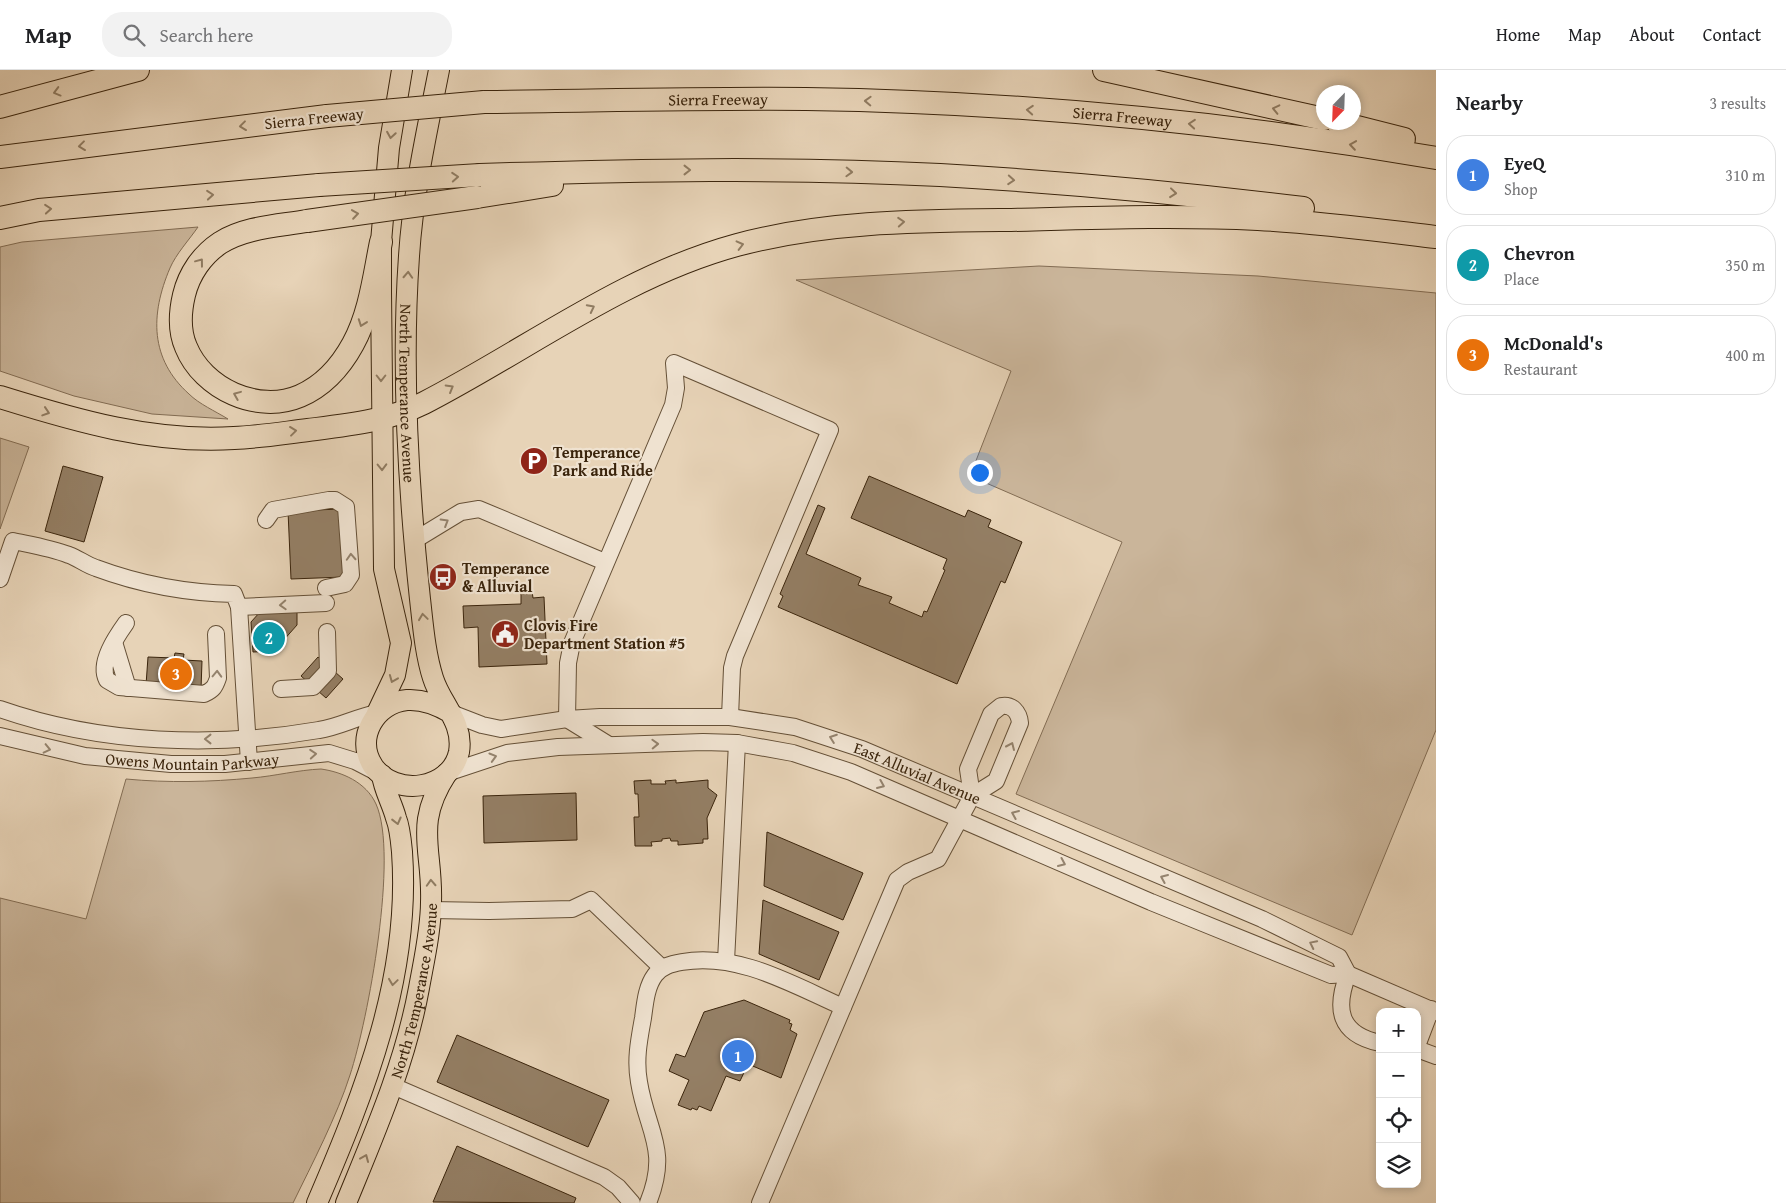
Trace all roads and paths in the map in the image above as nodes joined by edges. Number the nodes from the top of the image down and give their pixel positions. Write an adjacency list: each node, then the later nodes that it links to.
1 (138, 70): 5 (highway, one-way to 5)
2 (402, 70): 15 (main road, North Temperance Avenue, one-way to 15)
3 (439, 70): 17 (main road, North Temperance Avenue, one-way to 3)
4 (1104, 70): 6 (highway, one-way to 4)
5 (0, 107)
6 (1316, 118)
7 (1361, 129): 8 (highway)
8 (1436, 149)
9 (0, 158): 10 (highway, Sierra Freeway, one-way to 9, bridge)
10 (1436, 158)
11 (479, 186): 12 (highway, one-way to 11, bridge); 13 (highway, one-way to 13); 15 (highway, one-way to 11, bridge)
12 (0, 218)
13 (1436, 228)
14 (1436, 237): 17 (highway, one-way to 14)
15 (382, 242): 18 (main road, North Temperance Avenue, one-way to 18)
16 (0, 397): 18 (highway, one-way to 18)
17 (406, 411): 18 (highway); 20 (main road, North Temperance Avenue)
18 (381, 419): 28 (main road, North Temperance Avenue, one-way to 28)
19 (266, 520): 23 (street)
20 (415, 540): 21 (street, one-way to 21); 27 (main road, North Temperance Avenue, one-way to 20)
21 (605, 562): 33 (street); 34 (street)
22 (0, 580): 23 (street)
23 (239, 607): 36 (street)
24 (126, 623): 26 (street, one-way to 26)
25 (327, 632): 29 (street)
26 (216, 634)
27 (427, 648): 28 (street); 32 (main road, North Temperance Avenue)
28 (400, 650): 31 (main road, North Temperance Avenue, one-way to 31)
29 (281, 689)
30 (0, 709): 36 (street, Owens Mountain Parkway, one-way to 30)
31 (376, 713): 32 (main road); 36 (street, Owens Mountain Parkway); 41 (main road)
32 (451, 713): 34 (street, East Alluvial Avenue); 40 (main road)
33 (730, 717): 34 (street, East Alluvial Avenue); 42 (street, East Alluvial Avenue, one-way to 33)
34 (567, 719): 38 (street)
35 (0, 736): 39 (street, Owens Mountain Parkway, one-way to 39)
36 (246, 738): 39 (street)
37 (737, 744): 38 (street, East Alluvial Avenue, one-way to 37); 43 (street, East Alluvial Avenue, one-way to 43); 45 (street)
38 (609, 746): 40 (street, East Alluvial Avenue, one-way to 38)
39 (249, 762): 41 (street, Owens Mountain Parkway, one-way to 41)
40 (447, 773): 41 (main road); 44 (main road, North Temperance Avenue, one-way to 40)
41 (382, 775): 54 (main road, North Temperance Avenue, one-way to 54)
42 (972, 796): 42 (street, one-way to 42); 43 (street); 47 (street, East Alluvial Avenue, one-way to 42)
43 (959, 818): 47 (street, East Alluvial Avenue, one-way to 47); 48 (street)
44 (431, 910): 46 (street); 55 (main road, North Temperance Avenue)
45 (726, 961): 46 (street); 48 (street)
46 (662, 968): 60 (street)
47 (1348, 974): 49 (street, East Alluvial Avenue); 51 (street)
48 (844, 1007): 61 (street)
49 (1433, 1010): 50 (street)
50 (1421, 1038)
51 (1376, 1041)
52 (1421, 1049): 53 (street)
53 (1436, 1056)
54 (371, 1068): 56 (main road, North Temperance Avenue); 57 (main road)
55 (394, 1086): 58 (main road, North Temperance Avenue, one-way to 55); 59 (street)
56 (317, 1203)
57 (331, 1203)
58 (346, 1203)
59 (632, 1203)
60 (648, 1203)
61 (760, 1203)

